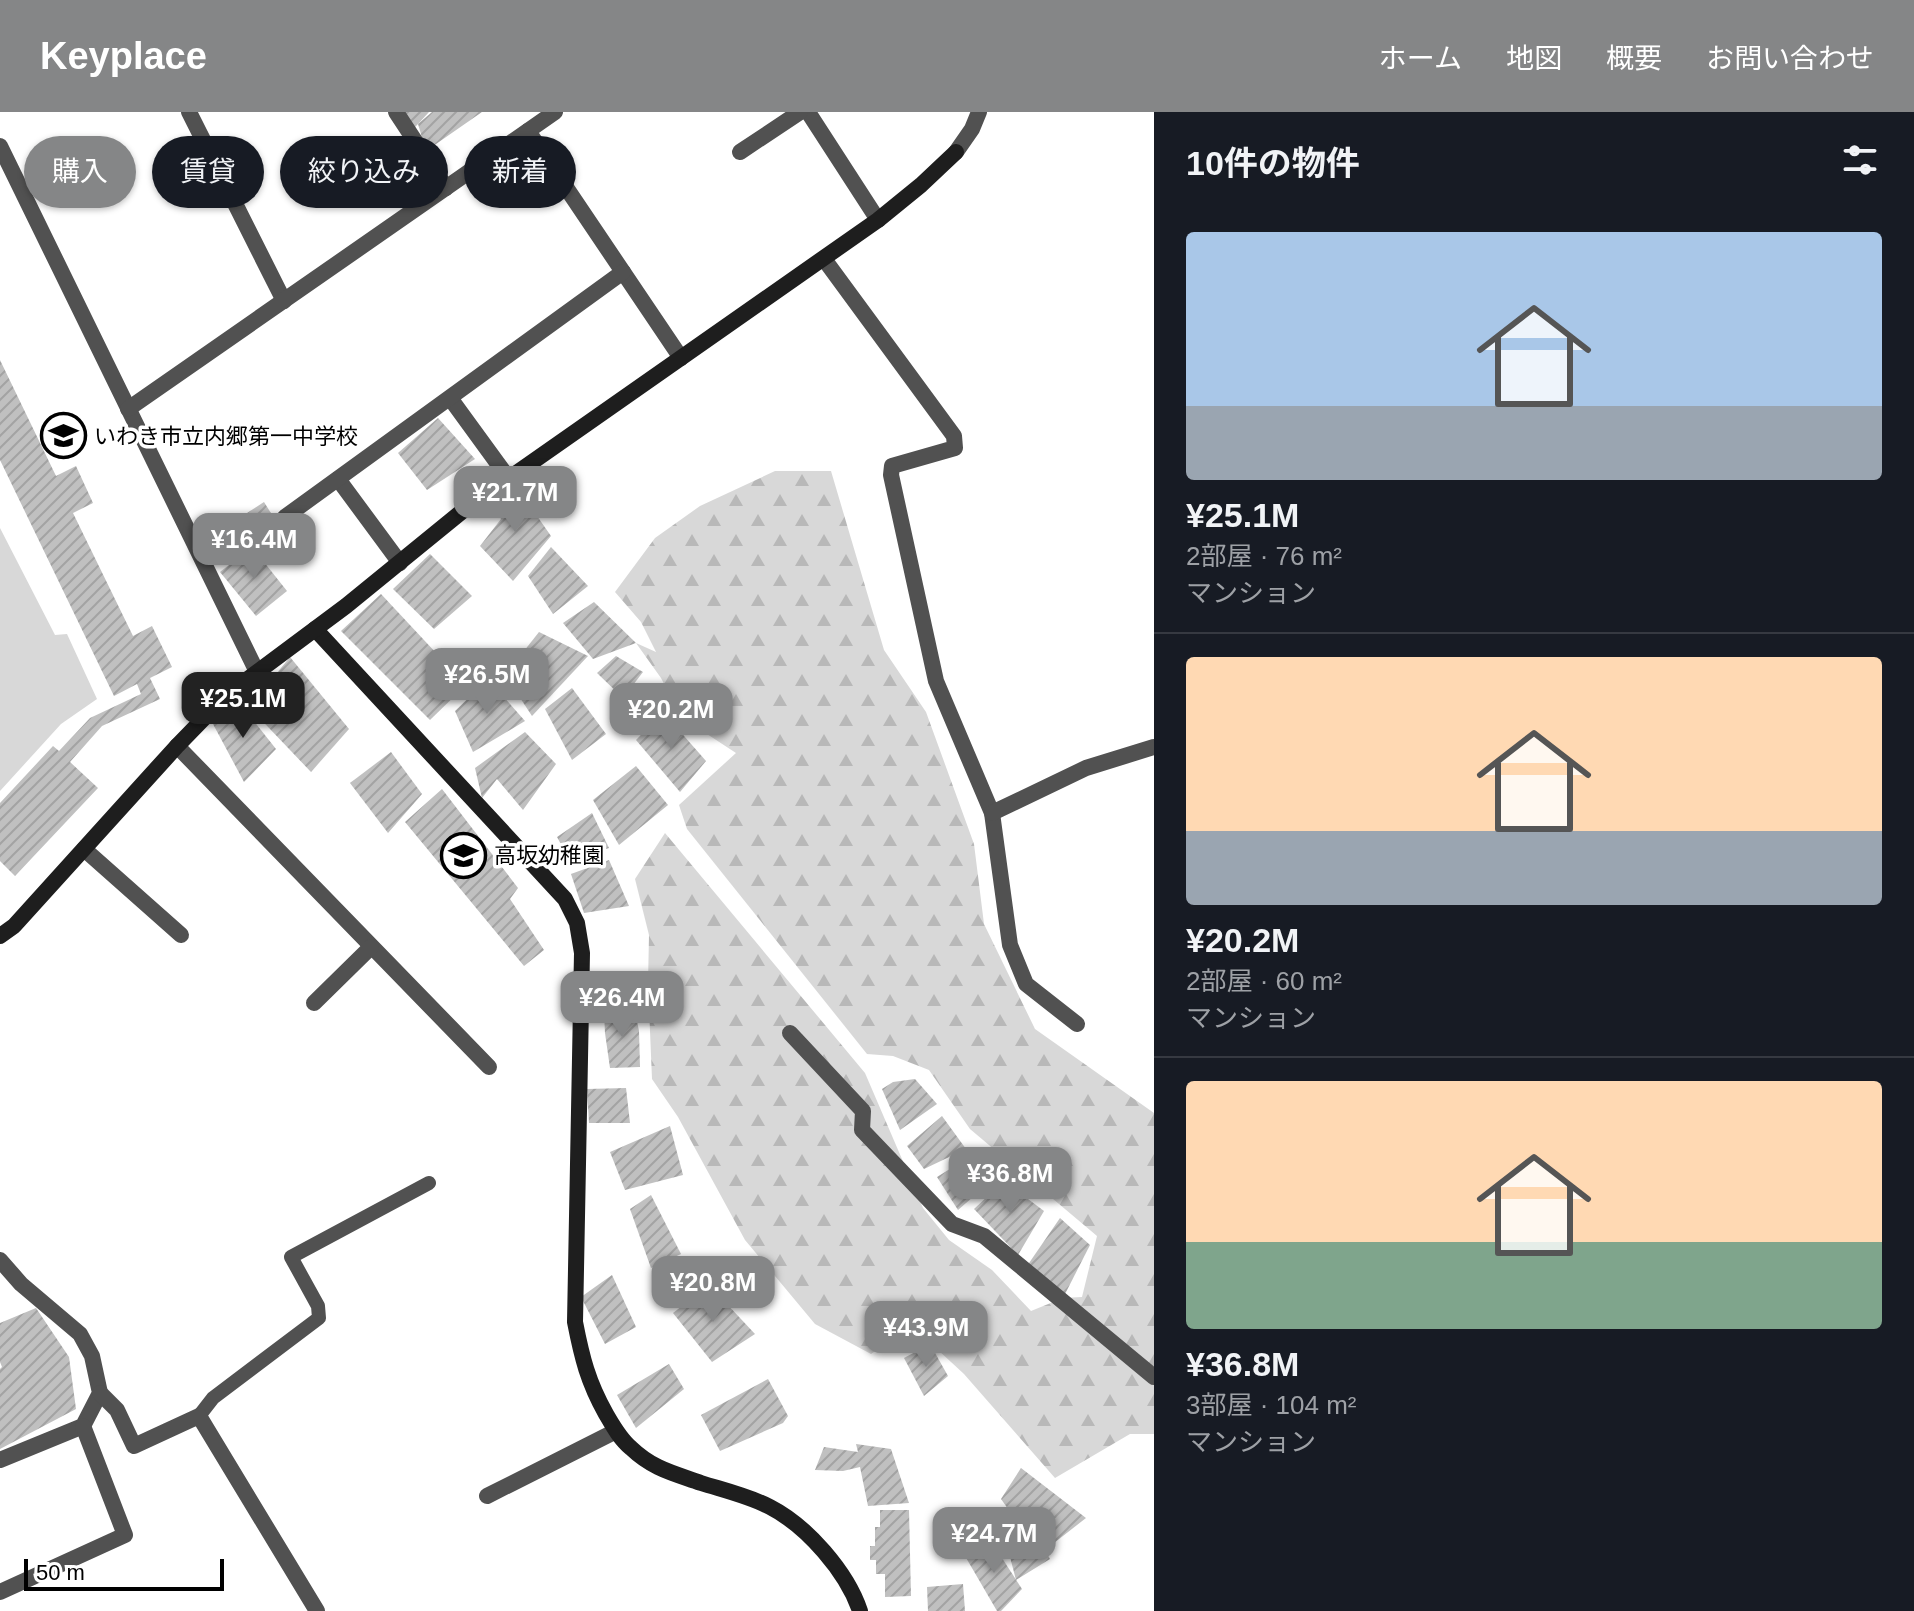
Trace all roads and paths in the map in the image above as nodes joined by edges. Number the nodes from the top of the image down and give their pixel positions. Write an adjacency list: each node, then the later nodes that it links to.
1 (189, 112): 17 (street)
2 (396, 112): 8 (street)
3 (555, 112): 7 (street)
4 (800, 112): 10 (street)
5 (808, 112): 14 (street)
6 (979, 112): 14 (street)
7 (528, 131): 12 (street); 16 (street)
8 (412, 136)
9 (0, 146): 11 (street)
10 (740, 152)
11 (7, 177): 20 (street)
12 (448, 187)
13 (417, 208): 17 (street)
14 (878, 220): 15 (street)
15 (824, 259): 18 (street); 29 (street)
16 (623, 272): 18 (street); 19 (street)
17 (284, 301): 20 (street)
18 (681, 358): 22 (street)
19 (450, 398): 21 (street); 22 (street)
20 (128, 409): 26 (street)
21 (338, 479): 23 (street); 24 (street)
22 (509, 479): 24 (street)
23 (285, 517)
24 (400, 563): 25 (street)
25 (315, 629): 26 (street); 44 (street)
26 (257, 672): 27 (street)
27 (177, 746): 30 (street); 33 (street)
28 (1154, 747): 29 (street)
29 (992, 813): 35 (street)
30 (84, 849): 31 (street); 32 (street)
31 (181, 935)
32 (0, 936)
33 (371, 947): 34 (street); 37 (street)
34 (314, 1003)
35 (1077, 1024)
36 (790, 1033): 40 (street)
37 (489, 1067)
38 (429, 1183): 42 (lane)
39 (0, 1260): 41 (street)
40 (1154, 1377)
41 (100, 1393): 42 (street); 43 (street)
42 (199, 1416): 48 (street)
43 (83, 1426): 45 (street); 47 (street)
44 (616, 1431): 46 (street); 49 (street)
45 (0, 1460)
46 (487, 1496)
47 (0, 1592)
48 (317, 1611)
49 (860, 1611)

